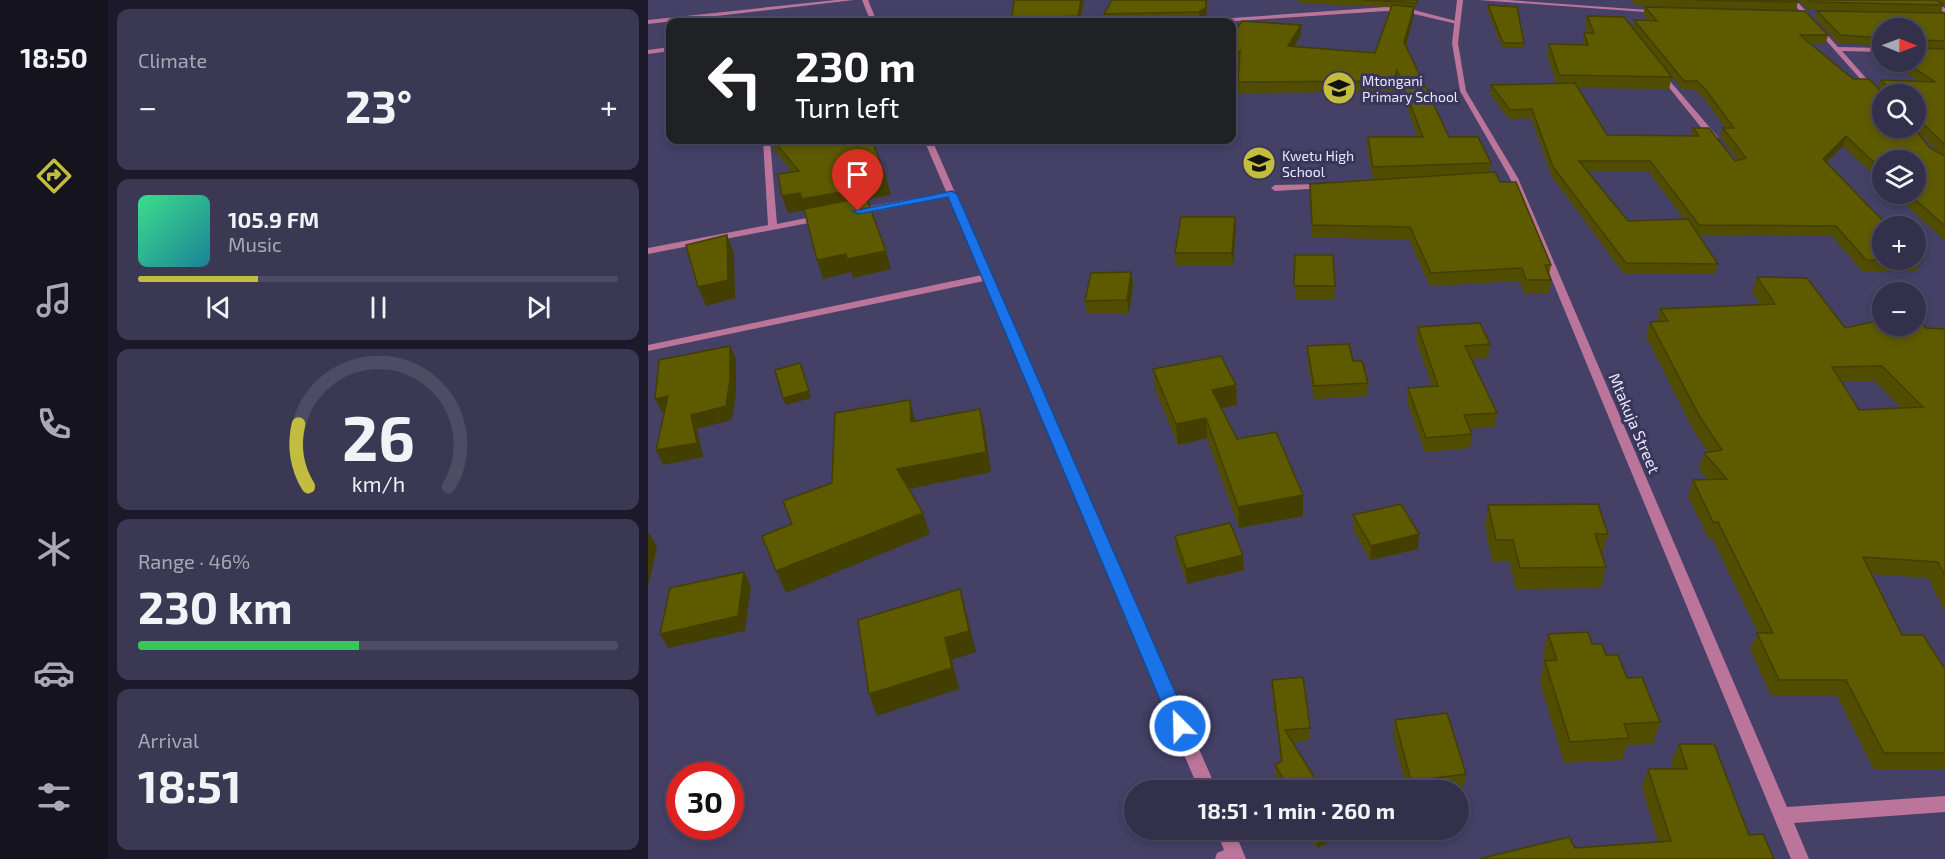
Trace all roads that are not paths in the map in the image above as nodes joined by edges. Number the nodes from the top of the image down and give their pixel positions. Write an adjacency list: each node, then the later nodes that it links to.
1 (851, 0): 14 (street)
2 (865, 0): 15 (street)
3 (1460, 0): 20 (street, Mtakuja Street)
4 (1481, 0): 8 (street)
5 (1616, 0): 8 (street)
6 (1792, 0): 12 (street)
7 (1929, 0): 10 (street)
8 (1624, 10): 9 (street); 16 (street)
9 (1670, 11)
10 (1945, 11)
11 (1796, 15): 12 (street)
12 (1808, 15): 13 (street); 21 (street)
13 (1819, 15)
14 (685, 18)
15 (872, 18)
16 (1625, 19)
17 (666, 20): 19 (street)
18 (1236, 20): 20 (street)
19 (648, 22)
20 (1457, 22): 41 (street, Mtakuja Street)
21 (1838, 49): 23 (street); 26 (street)
22 (666, 50): 24 (street)
23 (1872, 51)
24 (648, 52)
25 (1653, 63): 29 (street)
26 (1872, 88)
27 (766, 144): 35 (street)
28 (930, 144): 32 (street)
29 (1723, 149)
30 (1335, 185): 31 (street)
31 (1275, 188)
32 (952, 194): 33 (street); 37 (street)
33 (843, 214)
34 (832, 216): 35 (street)
35 (773, 228): 36 (street)
36 (648, 251)
37 (988, 277): 38 (street); 39 (street)
38 (648, 348)
39 (1204, 780)
40 (1945, 804): 41 (street)
41 (1782, 816): 44 (street, Mtakuja Street)
42 (1228, 840): 43 (street)
43 (1233, 859)
44 (1800, 859)

